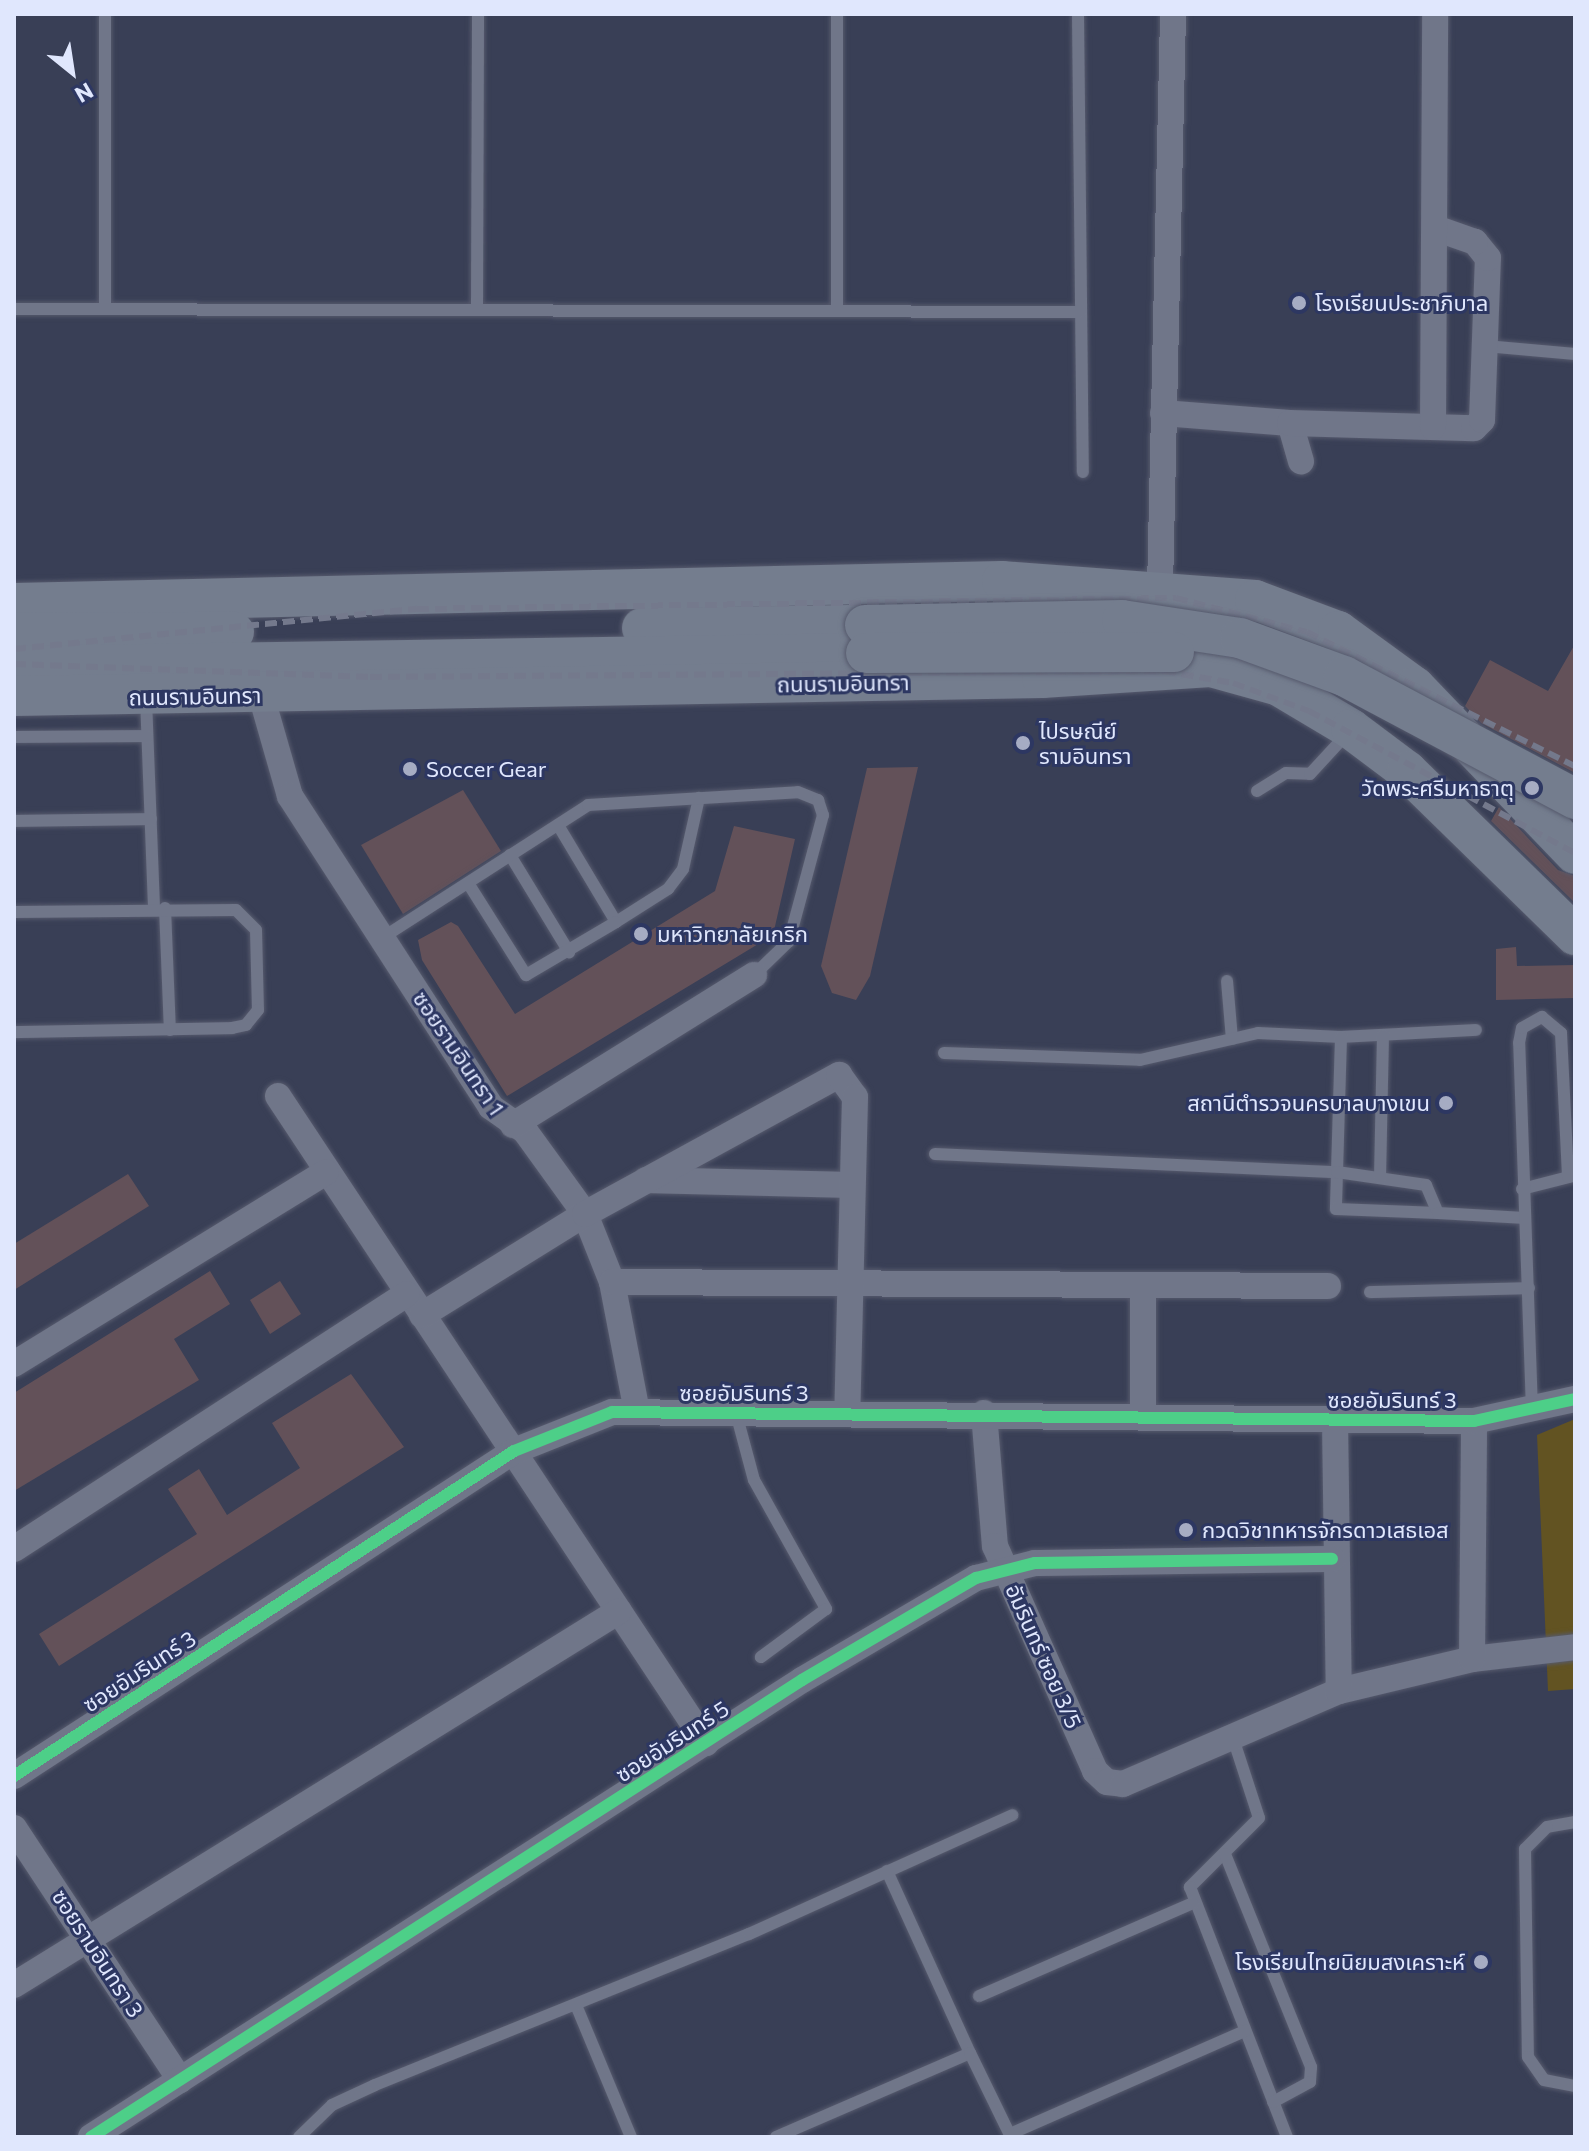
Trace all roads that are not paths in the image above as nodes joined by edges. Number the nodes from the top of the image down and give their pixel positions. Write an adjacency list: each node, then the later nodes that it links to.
1 (105, 14): 10 (lane)
2 (478, 14): 8 (lane)
3 (837, 14): 11 (lane)
4 (1078, 14): 12 (lane)
5 (1173, 14): 15 (street)
6 (1435, 14): 7 (street)
7 (1435, 228): 13 (street); 17 (street)
8 (477, 308): 10 (lane); 11 (lane)
9 (14, 309): 10 (lane)
10 (105, 309)
11 (837, 310): 12 (lane)
12 (1081, 312): 19 (lane)
13 (1486, 346): 14 (lane); 17 (street)
14 (1575, 354)
15 (1163, 413): 16 (street); 20 (street)
16 (1290, 423): 17 (street); 18 (street)
17 (1433, 427)
18 (1301, 461)
19 (1083, 472)
20 (1160, 588): 21 (main road); 25 (main road)
21 (14, 603)
22 (14, 633): 23 (main road, ถนนรามอินทรา)
23 (865, 639): 24 (main road, ถนนรามอินทรา); 36 (main road, ถนนรามอินทรา, bridge); 40 (main road, ถนนรามอินทรา, bridge)
24 (14, 666)
25 (1405, 679): 29 (main road); 32 (main road)
26 (261, 695): 28 (main road, ถนนรามอินทรา); 29 (main road, ถนนรามอินทรา); 48 (street, ซอยรามอินทรา 1)
27 (14, 696): 28 (main road, ถนนรามอินทรา)
28 (146, 697): 30 (lane)
29 (1357, 733): 34 (lane); 47 (main road, ถนนรามอินทรา)
30 (147, 736): 31 (lane); 37 (lane)
31 (14, 737)
32 (1491, 762): 33 (main road); 41 (main road)
33 (1575, 783)
34 (1257, 791)
35 (699, 798): 39 (lane); 46 (lane); 50 (lane)
36 (1575, 799)
37 (151, 819): 38 (lane); 44 (lane)
38 (14, 821)
39 (558, 825): 42 (lane); 46 (lane)
40 (1575, 827)
41 (1575, 854)
42 (510, 855): 43 (lane); 49 (lane)
43 (468, 883): 48 (lane); 49 (lane)
44 (160, 908): 45 (lane); 52 (lane); 52 (lane)
45 (14, 912)
46 (616, 922): 49 (lane)
47 (1575, 935)
48 (382, 938): 60 (street, ซอยรามอินทรา 1)
49 (569, 952)
50 (754, 975): 60 (street)
51 (1227, 981): 57 (lane)
52 (170, 1030): 54 (lane)
53 (1476, 1030): 55 (lane)
54 (14, 1032)
55 (1383, 1035): 56 (lane); 65 (lane)
56 (1341, 1037): 57 (lane); 63 (lane)
57 (1232, 1039): 58 (lane)
58 (944, 1053)
59 (278, 1096): 62 (street)
60 (513, 1125): 70 (street, ซอยรามอินทรา 1)
61 (935, 1154): 63 (lane)
62 (326, 1172): 78 (street); 79 (street)
63 (1337, 1172): 65 (lane); 69 (lane)
64 (1571, 1176): 68 (lane); 68 (lane)
65 (1380, 1178): 69 (lane)
66 (646, 1180): 67 (street); 67 (street); 70 (street)
67 (850, 1185): 73 (street)
68 (1522, 1189): 71 (lane)
69 (1438, 1213): 71 (lane)
70 (585, 1214): 72 (street, ซอยรามอินทรา 1); 78 (street)
71 (1525, 1218): 76 (lane)
72 (612, 1282): 73 (street); 81 (street, ซอยรามอินทรา 1)
73 (849, 1286): 75 (street); 85 (street)
74 (1328, 1286): 75 (street)
75 (1143, 1287): 86 (street)
76 (1529, 1288): 77 (lane); 84 (lane)
77 (1370, 1292)
78 (414, 1304): 89 (street); 90 (street)
79 (14, 1364)
80 (1575, 1399): 84 (street, ซอยอัมรินทร์ 3)
81 (637, 1412): 82 (street, ซอยอัมรินทร์ 3); 89 (street, ซอยอัมรินทร์ 3)
82 (736, 1413): 85 (street, ซอยอัมรินทร์ 3); 95 (lane)
83 (984, 1413): 85 (street, ซอยอัมรินทร์ 3); 86 (street, ซอยอัมรินทร์ 3); 92 (street, อัมรินทร์ ซอย 3/5)
84 (1532, 1413): 88 (street, ซอยอัมรินทร์ 3)
85 (847, 1414)
86 (1143, 1418): 87 (street, ซอยอัมรินทร์ 3)
87 (1335, 1420): 88 (street, ซอยอัมรินทร์ 3); 91 (street)
88 (1474, 1421): 96 (street)
89 (514, 1451): 93 (street); 100 (street, ซอยอัมรินทร์ 3)
90 (14, 1549)
91 (1332, 1559): 92 (street, ซอยอัมรินทร์ 5); 97 (street)
92 (1003, 1566): 98 (street, อัมรินทร์ ซอย 3/5); 99 (street, ซอยอัมรินทร์ 5)
93 (619, 1611): 99 (street); 107 (street)
94 (1575, 1647): 96 (street)
95 (761, 1657)
96 (1472, 1659): 97 (street)
97 (1339, 1691): 98 (street)
98 (1233, 1738): 104 (lane)
99 (706, 1743): 113 (street, ซอยอัมรินทร์ 5)
100 (14, 1776)
101 (1012, 1815): 105 (lane)
102 (1575, 1822): 114 (lane)
103 (14, 1828): 107 (street, ซอยรามอินทรา 3)
104 (1225, 1854): 106 (lane); 115 (lane)
105 (887, 1871): 110 (lane); 112 (lane)
106 (1193, 1903): 109 (lane); 111 (lane)
107 (88, 1937): 108 (street); 113 (street, ซอยรามอินทรา 3)
108 (14, 1985)
109 (979, 1996)
110 (576, 2005): 118 (lane); 119 (lane)
111 (1245, 2031): 115 (lane); 116 (lane)
112 (970, 2053): 116 (lane); 120 (lane)
113 (180, 2080): 117 (street, ซอยอัมรินทร์ 5)
114 (1575, 2086)
115 (1273, 2102): 121 (lane)
116 (1011, 2136)
117 (91, 2137)
118 (299, 2137)
119 (631, 2137)
120 (777, 2137)
121 (1287, 2137)

